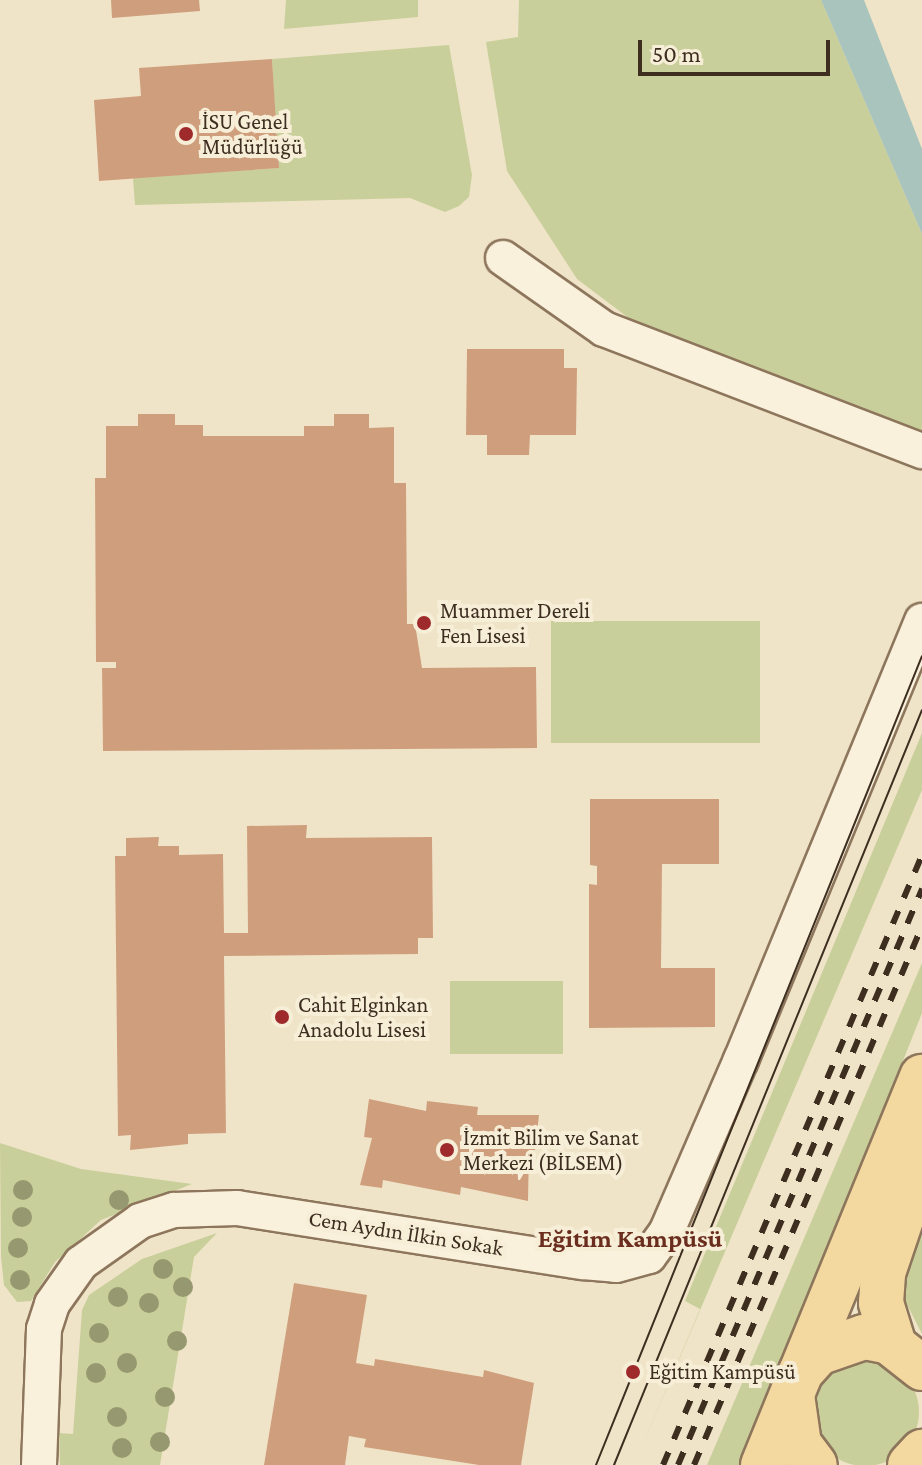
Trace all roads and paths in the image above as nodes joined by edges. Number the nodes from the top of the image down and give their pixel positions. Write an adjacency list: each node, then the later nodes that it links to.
1 (503, 258): 2 (street)
2 (922, 451)
3 (922, 621): 8 (street, Cem Aydın İlkin Sokak)
4 (922, 1077): 7 (main road)
5 (922, 1157): 6 (main road)
6 (908, 1357): 7 (main road)
7 (796, 1384): 9 (main road); 10 (main road)
8 (39, 1465)
9 (763, 1465)
10 (815, 1465)

